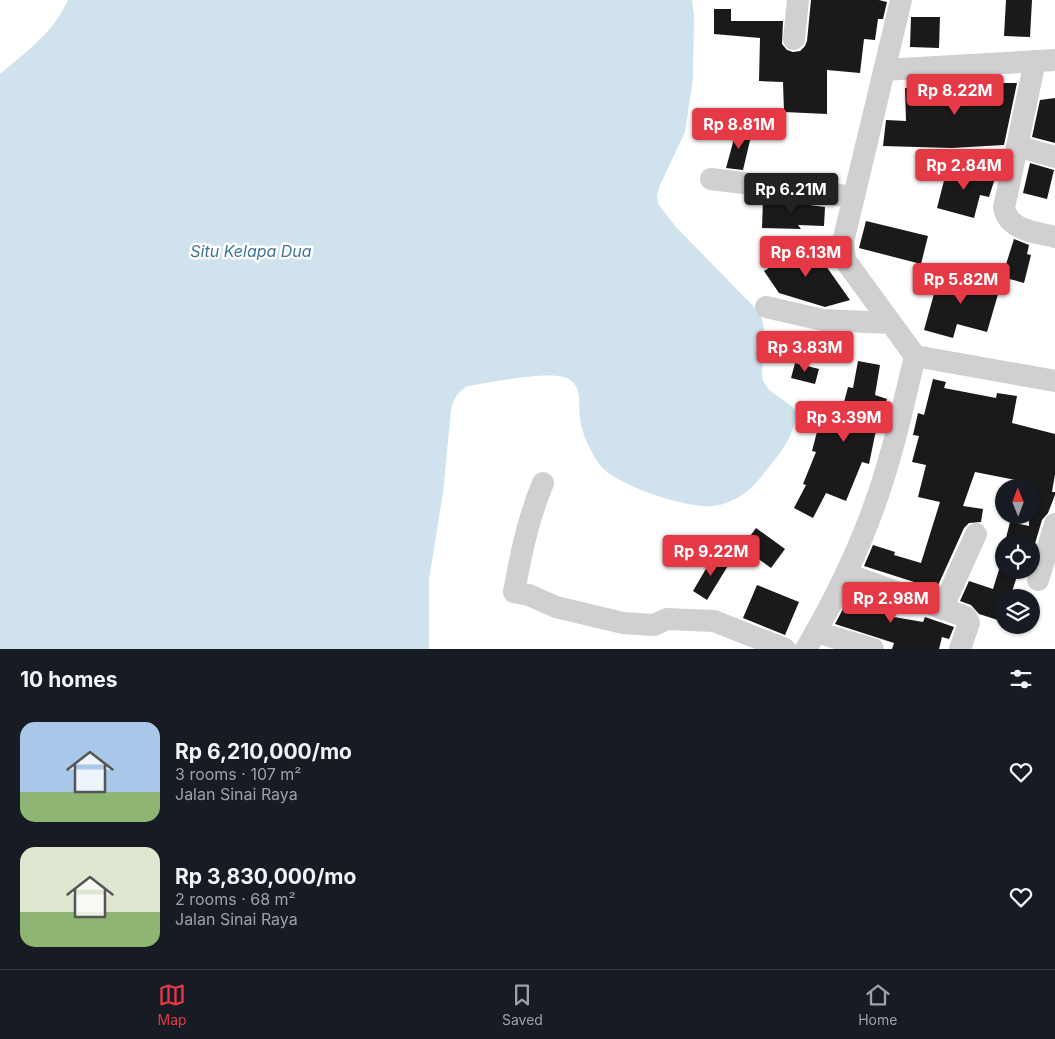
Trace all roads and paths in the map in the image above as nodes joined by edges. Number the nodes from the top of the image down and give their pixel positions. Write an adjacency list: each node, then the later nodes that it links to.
1 (798, 0): 3 (street)
2 (901, 0): 5 (street)
3 (794, 39)
4 (1045, 61): 5 (street); 6 (street)
5 (884, 70): 9 (street)
6 (1017, 146): 7 (street); 10 (street)
7 (1055, 158)
8 (711, 180): 9 (street)
9 (854, 197): 12 (street)
10 (1055, 237)
11 (766, 307): 12 (street)
12 (890, 323): 13 (street)
13 (915, 356): 14 (street); 18 (street)
14 (1055, 381)
15 (543, 483): 22 (street)
16 (1055, 524): 19 (street)
17 (976, 534): 20 (street)
18 (847, 574): 20 (street); 21 (street)
19 (1038, 580)
20 (942, 608): 24 (street)
21 (811, 640): 23 (street)
22 (785, 649)
23 (873, 649)
24 (960, 649)

